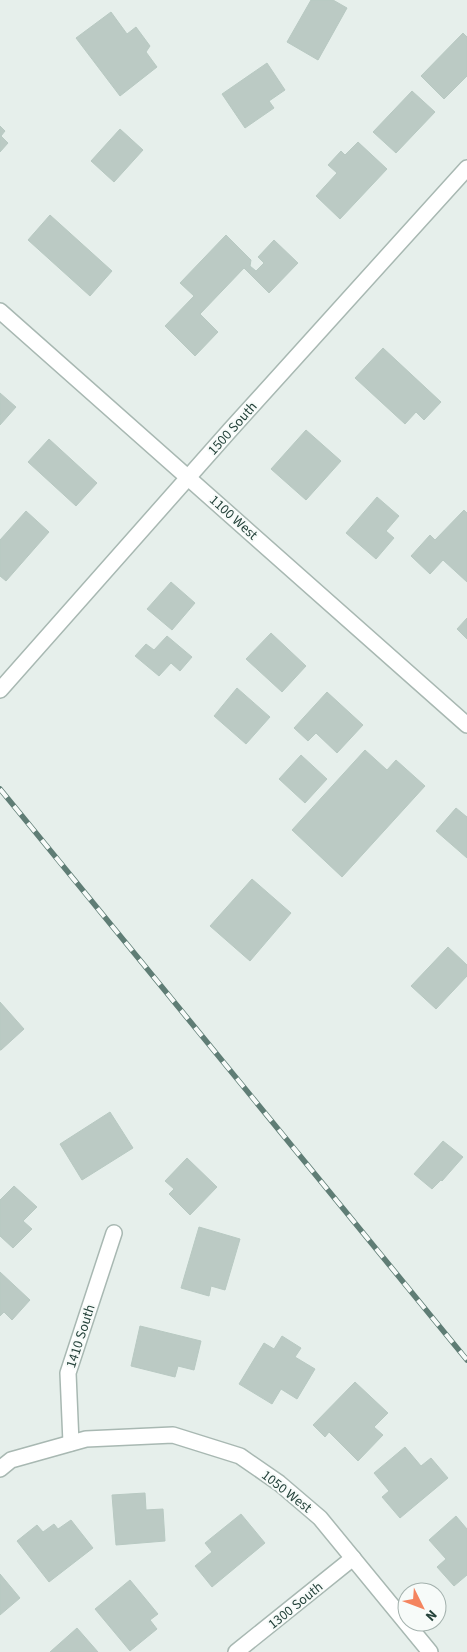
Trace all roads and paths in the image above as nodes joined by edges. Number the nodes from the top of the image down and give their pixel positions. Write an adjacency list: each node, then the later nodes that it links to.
1 (467, 168): 3 (street, 1500 South)
2 (0, 311): 3 (street, 1100 West)
3 (189, 477): 4 (street, 1500 South); 5 (street, 1100 West)
4 (0, 690)
5 (467, 725)
6 (114, 1233): 7 (street, 1410 South)
7 (78, 1441): 8 (street, 1050 West); 9 (street, 1050 West)
8 (0, 1469)
9 (353, 1558): 10 (street, 1300 South); 11 (street, 1050 West)
10 (236, 1652)
11 (430, 1652)

